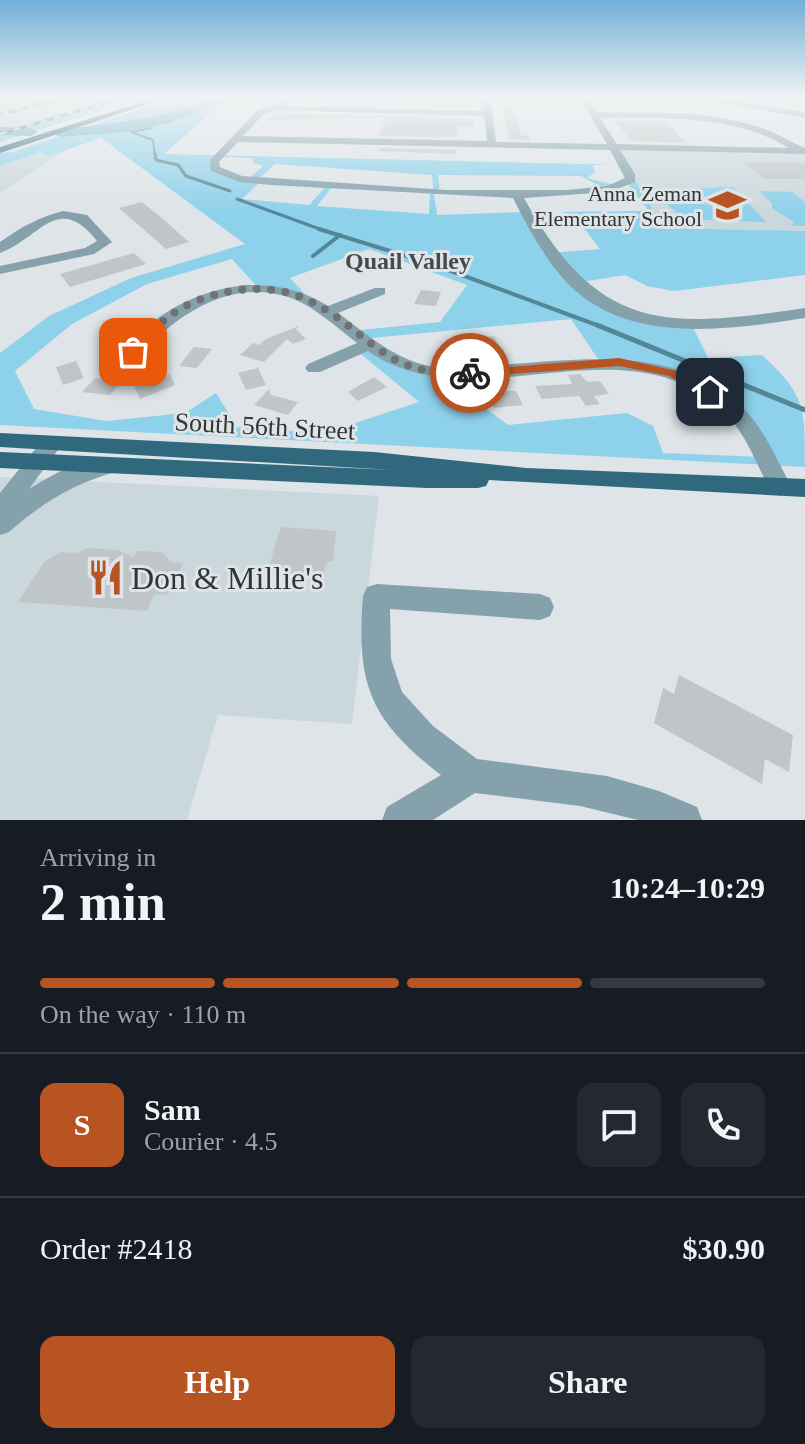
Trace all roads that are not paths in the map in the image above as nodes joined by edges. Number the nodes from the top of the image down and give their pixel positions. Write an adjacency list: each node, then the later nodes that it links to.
1 (36, 135): 9 (main road)
2 (39, 135): 9 (main road)
3 (238, 135): 7 (street)
4 (491, 135): 8 (street)
5 (607, 135): 10 (street)
6 (776, 135): 11 (street)
7 (235, 139): 8 (street); 12 (street)
8 (492, 144): 10 (street)
9 (0, 147)
10 (615, 147): 11 (street); 12 (street)
11 (803, 151)
12 (516, 193): 18 (street)
13 (0, 249): 14 (street)
14 (0, 270)
15 (380, 291): 16 (street)
16 (326, 312): 20 (street); 21 (street)
17 (805, 313): 18 (street)
18 (786, 316): 19 (street)
19 (805, 329)
20 (369, 344): 22 (street); 29 (street)
21 (133, 352)
22 (314, 368)
23 (0, 440): 24 (main road, South 56th Street)
24 (52, 443): 26 (street); 28 (main road, South 56th Street)
25 (0, 460): 26 (main road, South 56th Street)
26 (37, 462): 27 (main road, South 56th Street); 31 (street)
27 (112, 465): 28 (main road, South 56th Street); 32 (street)
28 (526, 476): 29 (main road, South 56th Street)
29 (780, 487): 30 (main road, South 56th Street)
30 (805, 488)
31 (0, 510)
32 (0, 525)
33 (540, 607): 34 (street)
34 (471, 776): 35 (street); 36 (street)
35 (400, 820)
36 (684, 820)

